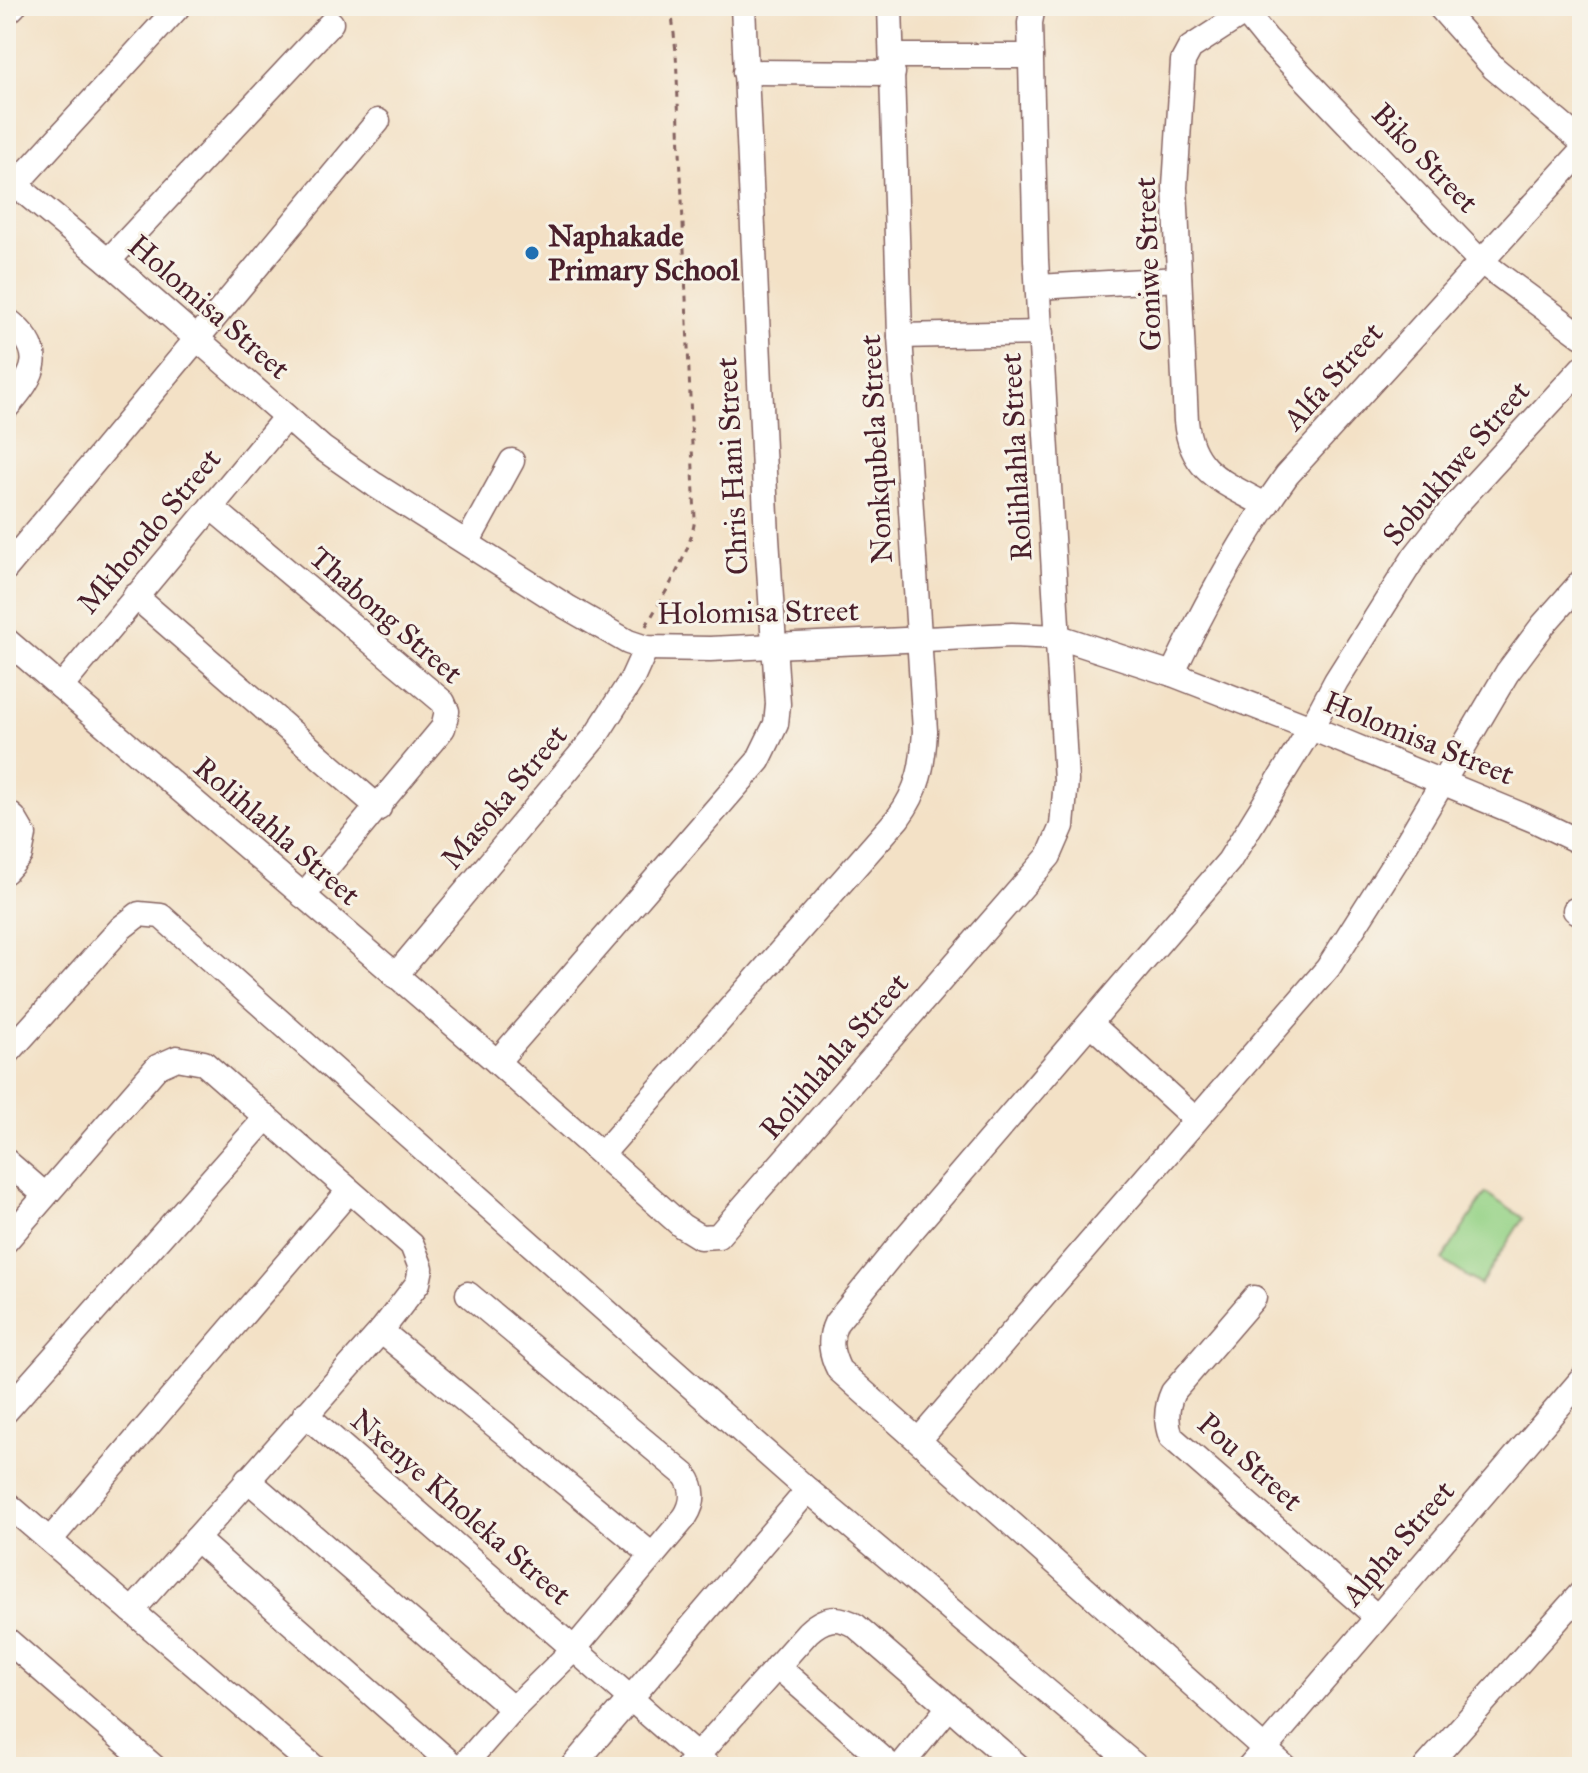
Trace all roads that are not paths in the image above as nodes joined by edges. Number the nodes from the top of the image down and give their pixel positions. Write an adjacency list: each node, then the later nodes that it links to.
1 (14, 6): 8 (street)
2 (179, 6): 16 (street)
3 (743, 6): 12 (street, Chris Hani Street)
4 (890, 6): 11 (street, Nonkqubela Street)
5 (1033, 6): 10 (street, Rolihlahla Street)
6 (1439, 6): 14 (street)
7 (1247, 9): 18 (street, Biko Street); 19 (street, Goniwe Street)
8 (6, 14)
9 (331, 23): 17 (street)
10 (1031, 56): 11 (street); 20 (street, Rolihlahla Street)
11 (892, 64): 12 (street); 23 (street, Nonkqubela Street)
12 (745, 72): 40 (street, Chris Hani Street)
13 (378, 121): 25 (street)
14 (1582, 142)
15 (1582, 151): 18 (street, Alfa Street)
16 (9, 185): 17 (street, Holomisa Street)
17 (108, 261): 25 (street, Holomisa Street)
18 (1480, 261): 24 (street, Biko Street); 30 (street, Alfa Street)
19 (1179, 279): 20 (street); 30 (street, Goniwe Street)
20 (1038, 287): 22 (street, Rolihlahla Street)
21 (6, 319): 27 (street)
22 (1041, 333): 23 (street); 36 (street, Rolihlahla Street)
23 (900, 336): 38 (street, Nonkqubela Street)
24 (1582, 336)
25 (196, 339): 28 (street, Holomisa Street); 33 (street)
26 (1582, 368): 43 (street, Sobukhwe Street)
27 (6, 408)
28 (286, 417): 31 (street, Mkhondo Street); 32 (street, Holomisa Street)
29 (512, 461): 32 (street)
30 (1265, 505): 41 (street, Alfa Street)
31 (211, 507): 35 (street, Mkhondo Street); 45 (street, Thabong Street)
32 (467, 543): 39 (street, Holomisa Street)
33 (6, 568)
34 (1582, 581): 44 (street)
35 (135, 596): 42 (street, Mkhondo Street); 45 (street)
36 (1059, 637): 38 (street, Holomisa Street); 41 (street, Holomisa Street); 56 (street, Rolihlahla Street)
37 (6, 640): 42 (street, Rolihlahla Street)
38 (919, 640): 40 (street, Holomisa Street); 56 (street, Nonkqubela Street)
39 (641, 646): 40 (street, Holomisa Street); 50 (street, Masoka Street)
40 (773, 646): 53 (street, Chris Hani Street)
41 (1172, 674): 43 (street, Holomisa Street)
42 (61, 687): 49 (street, Rolihlahla Street)
43 (1311, 728): 44 (street, Holomisa Street); 51 (street, Sobukhwe Street)
44 (1441, 782): 47 (street, Holomisa Street); 55 (street)
45 (379, 808): 49 (street, Thabong Street)
46 (6, 811): 48 (street)
47 (1582, 843)
48 (6, 871)
49 (303, 896): 50 (street, Rolihlahla Street)
50 (395, 976): 53 (street, Rolihlahla Street)
51 (1091, 1024): 55 (street); 67 (street, Sobukhwe Street)
52 (6, 1055): 69 (street)
53 (497, 1062): 56 (street, Rolihlahla Street)
54 (266, 1118): 58 (street); 59 (street); 65 (street)
55 (1195, 1119): 67 (street)
56 (602, 1154)
57 (6, 1161): 59 (street)
58 (349, 1191): 63 (street); 72 (street)
59 (45, 1195): 60 (street)
60 (6, 1241)
61 (468, 1294): 73 (street)
62 (1254, 1298): 76 (street, Pou Street)
63 (381, 1331): 66 (street); 73 (street)
64 (1582, 1379): 76 (street, Alpha Street)
65 (6, 1411)
66 (305, 1414): 68 (street); 78 (street, Nxenye Kholeka Street)
67 (919, 1440): 83 (street, Sobukhwe Street)
68 (247, 1479): 71 (street); 82 (street)
69 (808, 1490): 80 (street); 93 (street)
70 (6, 1503): 72 (street)
71 (196, 1539): 75 (street); 87 (street)
72 (50, 1540): 75 (street)
73 (652, 1555): 78 (street)
74 (1582, 1592): 95 (street)
75 (132, 1611): 86 (street)
76 (1377, 1617): 83 (street, Alpha Street)
77 (8, 1646): 85 (street)
78 (575, 1648): 80 (street, Nxenye Kholeka Street); 82 (street)
79 (777, 1666): 81 (street); 84 (street); 90 (street)
80 (632, 1698): 84 (street, Nxenye Kholeka Street); 89 (street)
81 (949, 1707): 91 (street); 92 (street)
82 (513, 1709): 88 (street)
83 (1256, 1758): 94 (street, Sobukhwe Street)
84 (698, 1764)
85 (154, 1767)
86 (314, 1767)
87 (455, 1767)
88 (462, 1767)
89 (572, 1767)
90 (892, 1767)
91 (900, 1767)
92 (1019, 1767)
93 (1137, 1767)
94 (1285, 1767)
95 (1426, 1767)

